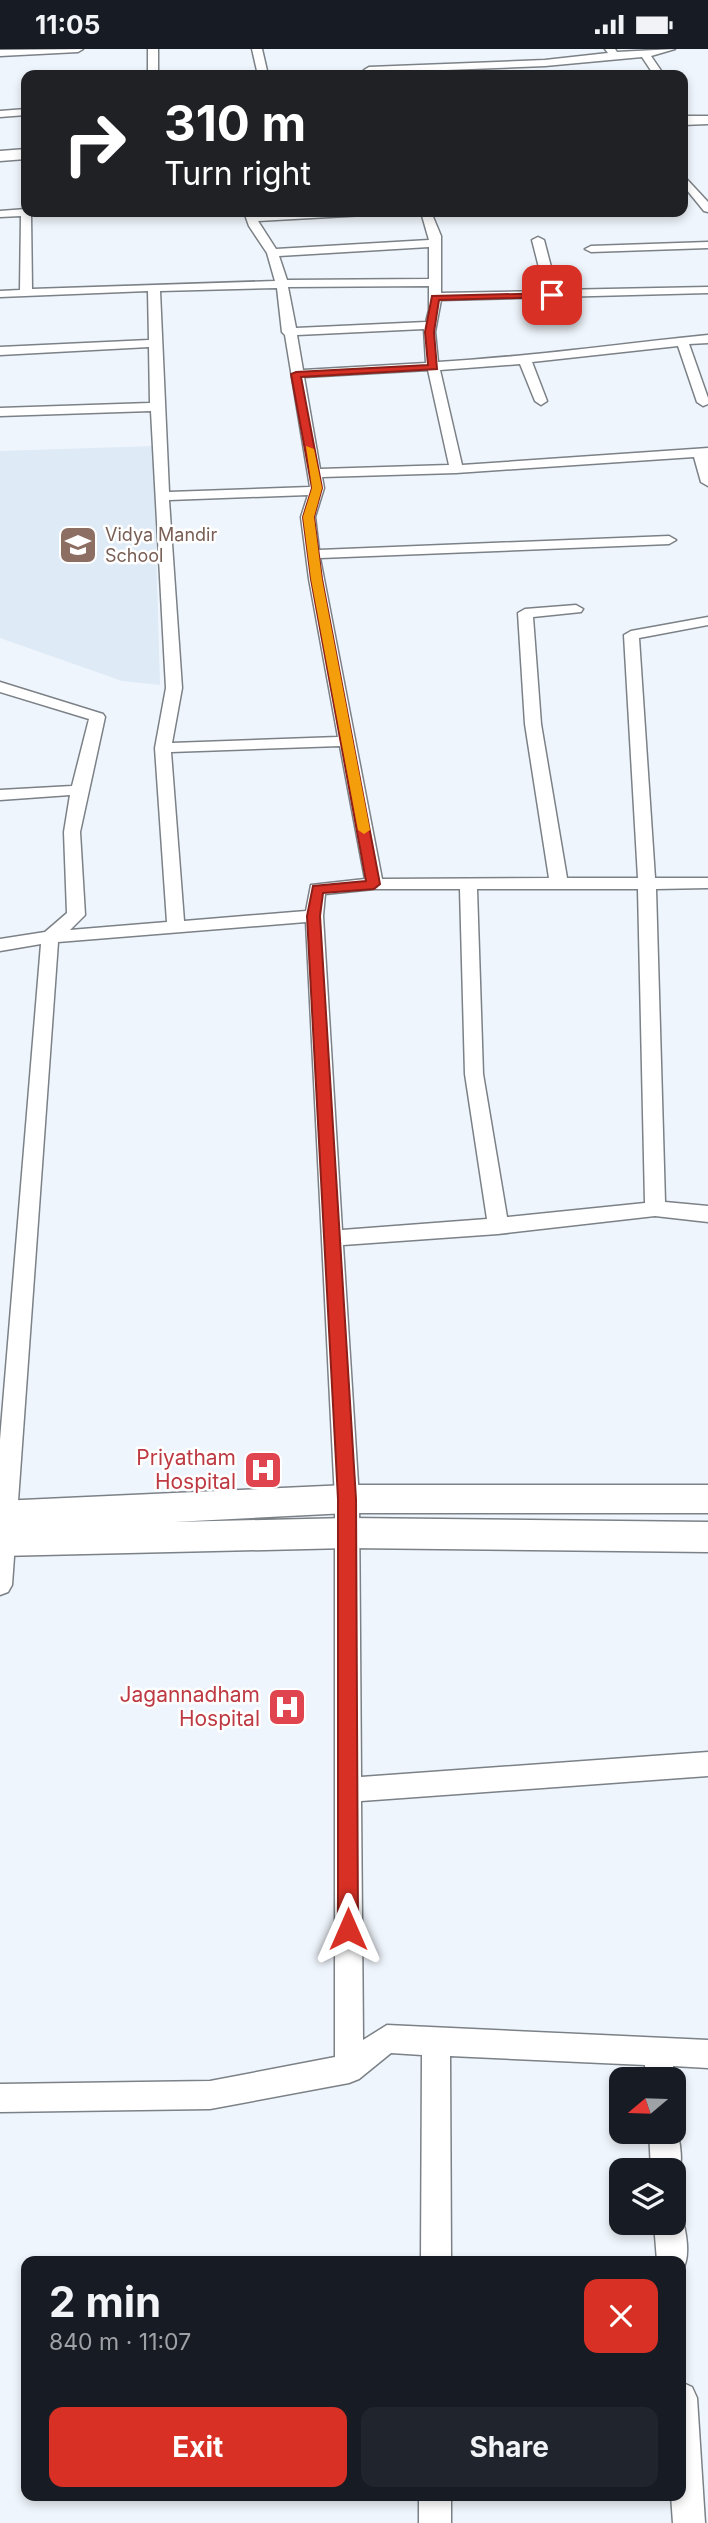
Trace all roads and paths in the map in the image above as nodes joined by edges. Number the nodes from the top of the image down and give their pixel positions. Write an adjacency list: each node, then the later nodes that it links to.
1 (78, 49): 6 (street)
2 (153, 49): 12 (street)
3 (257, 49): 13 (street)
4 (521, 49): 11 (street)
5 (670, 49): 9 (street)
6 (30, 50): 8 (street)
7 (612, 52): 9 (street); 11 (street)
8 (0, 53)
9 (645, 54): 16 (street)
10 (369, 58): 14 (street)
11 (531, 63): 15 (street)
12 (153, 70)
13 (262, 70)
14 (369, 70)
15 (405, 70)
16 (656, 70)
17 (21, 112): 19 (street)
18 (708, 112): 20 (main road)
19 (0, 114)
20 (688, 114)
21 (708, 120): 22 (main road)
22 (688, 121)
23 (21, 154): 24 (main road)
24 (0, 156)
25 (21, 163): 26 (main road)
26 (0, 165)
27 (688, 184): 28 (street)
28 (708, 209)
29 (21, 212): 30 (street)
30 (0, 214)
31 (26, 217): 44 (street)
32 (252, 217): 38 (street)
33 (427, 217): 35 (street)
34 (538, 240): 45 (street)
35 (435, 243): 38 (street); 39 (street)
36 (708, 245): 37 (street)
37 (591, 249)
38 (273, 253): 40 (street)
39 (435, 282): 40 (street); 46 (street)
40 (282, 284): 41 (street); 48 (street)
41 (154, 289): 44 (street); 51 (street)
42 (708, 290): 45 (street)
43 (0, 293): 44 (street)
44 (26, 293)
45 (552, 295): 46 (street)
46 (435, 297): 47 (street)
47 (431, 325): 48 (street); 54 (street)
48 (288, 332): 55 (street)
49 (708, 339): 50 (street)
50 (682, 341): 53 (street); 57 (street)
51 (155, 343): 52 (street); 58 (street)
52 (0, 351)
53 (525, 360): 54 (street); 56 (street)
54 (433, 367): 55 (street); 61 (street)
55 (296, 374): 62 (street)
56 (541, 401)
57 (703, 402)
58 (157, 407): 59 (street); 65 (street)
59 (0, 412)
60 (704, 453): 61 (street); 63 (street)
61 (456, 469): 62 (street)
62 (314, 473): 64 (street)
63 (708, 482)
64 (316, 491): 65 (street); 67 (street)
65 (163, 496): 72 (street)
66 (669, 540): 67 (street)
67 (313, 554): 71 (street)
68 (576, 609): 78 (street)
69 (708, 621): 75 (street)
70 (0, 687): 73 (street)
71 (348, 741): 72 (street); 77 (street)
72 (163, 748): 81 (street)
73 (79, 790): 74 (street); 82 (street)
74 (0, 795)
75 (646, 883): 76 (street); 78 (street); 84 (street)
76 (708, 883)
77 (374, 884): 79 (street); 80 (street)
78 (559, 884): 79 (street)
79 (468, 885): 86 (street)
80 (314, 916): 81 (street); 87 (street)
81 (176, 928): 82 (street)
82 (50, 937): 83 (street); 90 (street)
83 (0, 944)
84 (655, 1209): 85 (street); 86 (street)
85 (708, 1214)
86 (499, 1226): 87 (street)
87 (332, 1238): 89 (street)
88 (708, 1499): 89 (main road)
89 (347, 1516): 90 (main road); 91 (main road); 94 (street)
90 (3, 1528): 92 (street)
91 (708, 1537)
92 (0, 1585)
93 (708, 1764): 94 (street)
94 (347, 1790): 98 (street)
95 (436, 2042): 97 (street); 98 (street); 101 (street)
96 (708, 2053): 97 (street)
97 (659, 2065)
98 (349, 2069): 99 (street)
99 (0, 2098)
100 (670, 2235): 102 (street)
101 (436, 2256)
102 (672, 2256)
103 (686, 2476): 106 (street)
104 (435, 2501): 105 (street)
105 (435, 2523)
106 (689, 2523)

